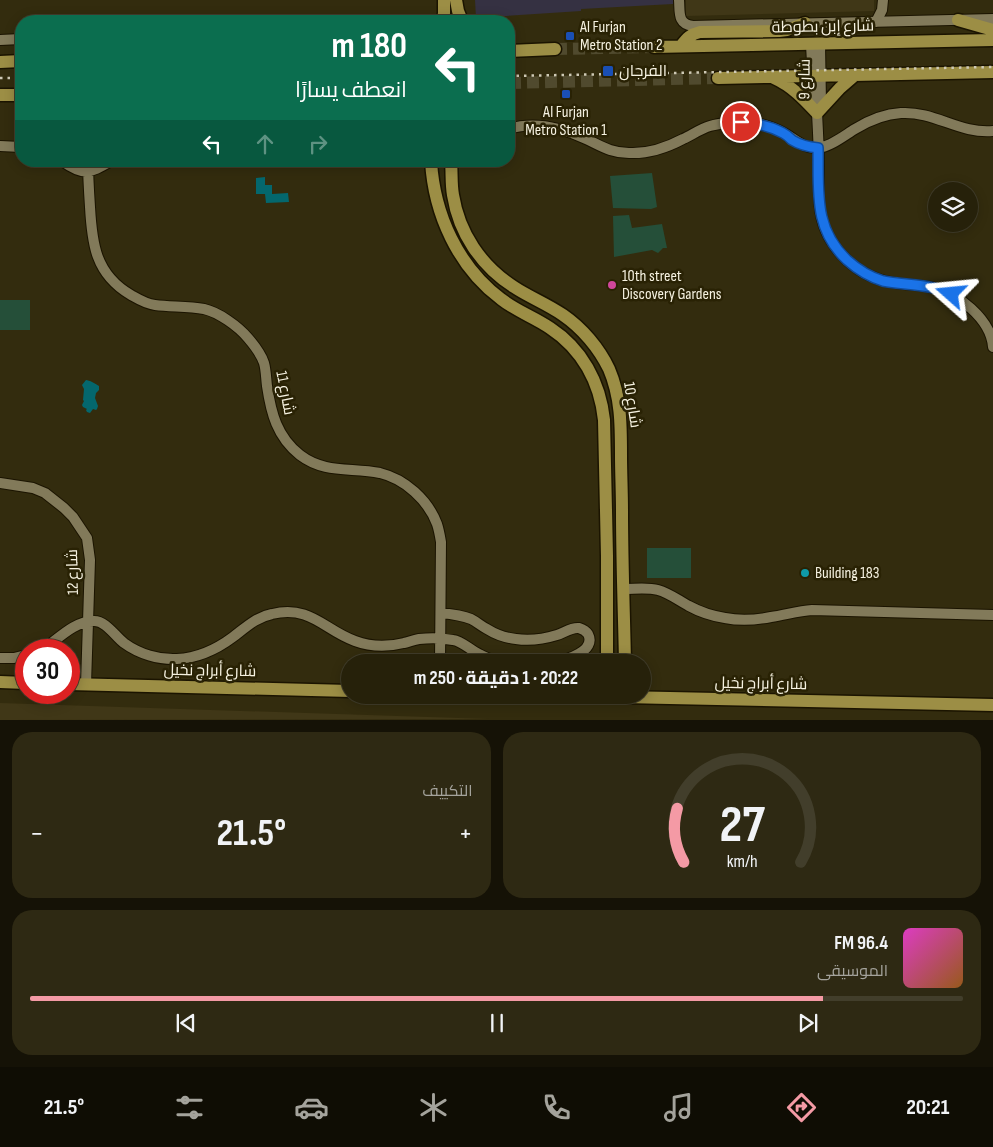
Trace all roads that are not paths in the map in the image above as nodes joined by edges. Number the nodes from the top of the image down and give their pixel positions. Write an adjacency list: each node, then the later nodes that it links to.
1 (444, 0): 5 (street)
2 (456, 0): 6 (street)
3 (679, 0): 11 (street)
4 (883, 3): 9 (street); 10 (street)
5 (442, 15)
6 (460, 15)
7 (993, 19): 8 (street)
8 (958, 20): 10 (street); 12 (street)
9 (876, 22): 10 (street); 11 (street)
10 (892, 22)
11 (806, 23): 17 (street)
12 (993, 30)
13 (15, 39): 14 (street)
14 (0, 40)
15 (993, 40): 16 (street, شارع إبن بطوطة)
16 (816, 44): 17 (street, شارع إبن بطوطة); 25 (street, شارع 9)
17 (681, 46): 18 (street, شارع إبن بطوطة)
18 (654, 47)
19 (555, 49): 20 (street)
20 (515, 51)
21 (0, 62): 22 (street)
22 (15, 62)
23 (993, 72): 24 (street)
24 (854, 75): 25 (street); 30 (street)
25 (817, 76): 26 (street); 30 (street, شارع 9)
26 (771, 77): 27 (street); 30 (street)
27 (718, 78)
28 (0, 95): 29 (street)
29 (15, 95)
30 (817, 114): 35 (street, شارع 9)
31 (515, 128): 35 (street)
32 (993, 131): 35 (street)
33 (0, 146): 34 (street)
34 (15, 146)
35 (818, 148): 43 (street, شارع 9)
36 (70, 167): 37 (street)
37 (86, 167)
38 (88, 167): 47 (street, شارع 11)
39 (429, 167): 41 (street, شارع 10)
40 (453, 167): 42 (street, شارع 10)
41 (440, 213): 42 (street); 45 (street, شارع 10)
42 (457, 213): 46 (street, شارع 10)
43 (993, 347)
44 (0, 483): 49 (street, شارع 12)
45 (607, 588): 46 (street); 55 (street, شارع 10)
46 (624, 595): 48 (street); 56 (street, شارع 10)
47 (441, 613): 51 (street, شارع 11); 54 (street)
48 (993, 615)
49 (88, 622): 50 (street); 51 (street); 62 (street, شارع 12)
50 (58, 639)
51 (440, 639): 52 (street, شارع 11); 53 (street)
52 (440, 654)
53 (478, 654)
54 (578, 654)
55 (607, 654)
56 (625, 654)
57 (0, 658): 58 (street)
58 (15, 658)
59 (0, 682): 60 (street)
60 (15, 683)
61 (80, 684): 62 (street, شارع أبراج نخيل)
62 (86, 684): 63 (street, شارع أبراج نخيل)
63 (341, 690)
64 (651, 697): 65 (street, شارع أبراج نخيل)
65 (993, 705)

